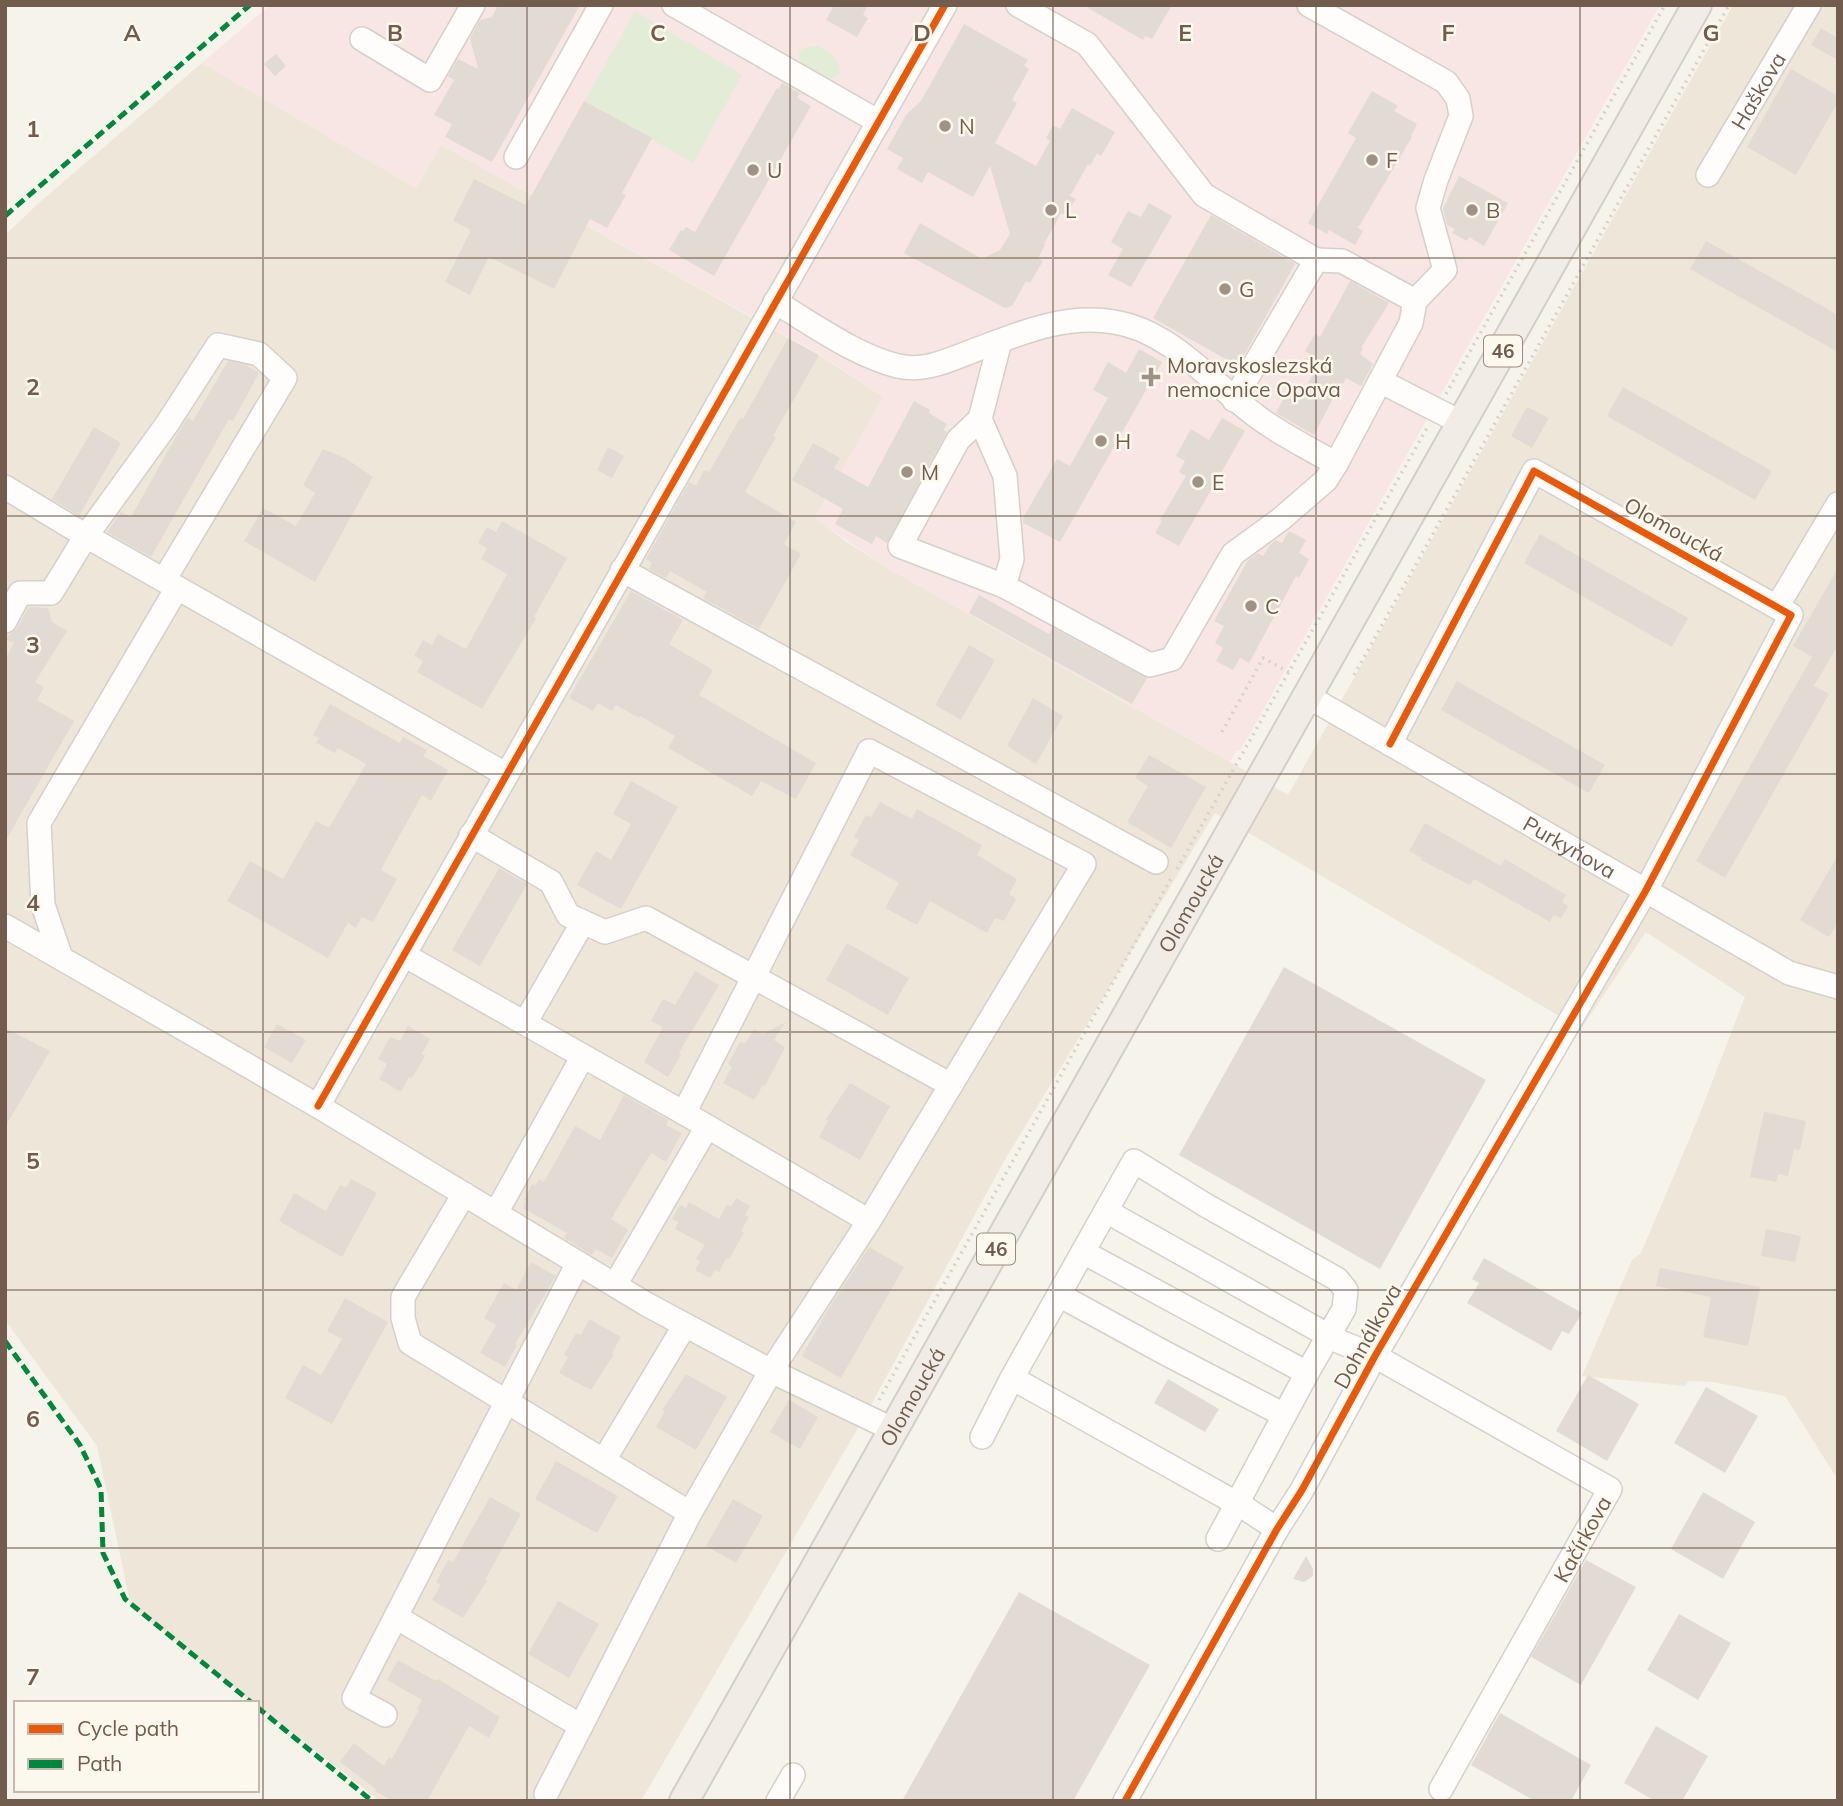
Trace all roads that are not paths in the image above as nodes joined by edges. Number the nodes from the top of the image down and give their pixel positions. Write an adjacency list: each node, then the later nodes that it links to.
1 (473, 5): 9 (street)
2 (601, 5): 11 (street)
3 (674, 5): 10 (street)
4 (945, 5): 10 (street)
5 (1018, 5): 13 (street)
6 (1308, 5): 14 (street)
7 (1697, 5): 20 (main road, Olomoucká / 46)
8 (1809, 5): 12 (street, Haškova)
9 (362, 39)
10 (879, 122): 15 (street)
11 (516, 156)
12 (1708, 175)
13 (1315, 260): 14 (street); 18 (street)
14 (1415, 301): 17 (street)
15 (775, 302): 16 (street); 25 (street)
16 (1000, 341): 18 (street); 19 (street)
17 (1380, 381): 20 (street); 21 (street)
18 (1234, 400): 21 (street)
19 (980, 419): 27 (street); 27 (street)
20 (1462, 423): 30 (main road, Olomoucká / 46)
21 (1336, 464): 27 (street)
22 (5, 487): 24 (street)
23 (1838, 504): 28 (street)
24 (86, 536): 26 (street); 26 (street); 29 (street)
25 (622, 570): 32 (street); 34 (street)
26 (170, 584): 32 (street); 39 (street)
27 (1004, 586)
28 (1777, 607): 31 (street, Olomoucká); 35 (street)
29 (5, 621)
30 (1307, 696): 31 (street, Purkyňova); 64 (main road, Olomoucká / 46)
31 (1390, 744): 35 (street, Purkyňova)
32 (505, 774): 33 (street)
33 (471, 835): 36 (street); 38 (street)
34 (1156, 862)
35 (1645, 892): 41 (street, Purkyňova); 58 (street, Dohnálkova)
36 (583, 922): 40 (street); 42 (street)
37 (5, 926): 39 (street)
38 (404, 955): 42 (street); 45 (street)
39 (61, 958): 45 (street)
40 (753, 978): 44 (street); 44 (street); 46 (street)
41 (1838, 987)
42 (525, 1023): 43 (street)
43 (583, 1056): 46 (street); 50 (street)
44 (951, 1085): 51 (street)
45 (318, 1106): 48 (street)
46 (684, 1113): 47 (street)
47 (708, 1127): 51 (street); 54 (street)
48 (464, 1194): 50 (street); 62 (street)
49 (1106, 1212): 52 (street); 57 (street); 57 (street)
50 (496, 1213): 53 (street)
51 (869, 1221): 59 (street)
52 (1083, 1252): 55 (street); 60 (street)
53 (578, 1263): 54 (street); 62 (street)
54 (615, 1285): 56 (street)
55 (1059, 1295): 61 (street); 63 (street)
56 (685, 1325): 59 (street); 66 (street)
57 (1328, 1336): 58 (street); 60 (street)
58 (1375, 1356): 69 (street, Dohnálkova); 75 (street, Kačírkova)
59 (771, 1371): 64 (street); 68 (street)
60 (1307, 1373): 63 (street)
61 (1012, 1378): 65 (street); 67 (street)
62 (507, 1402): 66 (street); 71 (street)
63 (1284, 1415): 67 (street)
64 (894, 1430): 77 (main road, Olomoucká / 46)
65 (982, 1437)
66 (604, 1460): 68 (street)
67 (1236, 1503): 69 (street); 70 (street)
68 (690, 1513): 73 (street)
69 (1277, 1529): 79 (street, Dohnálkova)
70 (1218, 1539)
71 (396, 1617): 72 (street); 73 (street)
72 (385, 1716)
73 (581, 1726): 76 (street)
74 (793, 1774): 78 (street)
75 (1441, 1789)
76 (546, 1794)
77 (684, 1801)
78 (778, 1801)
79 (1125, 1801)

